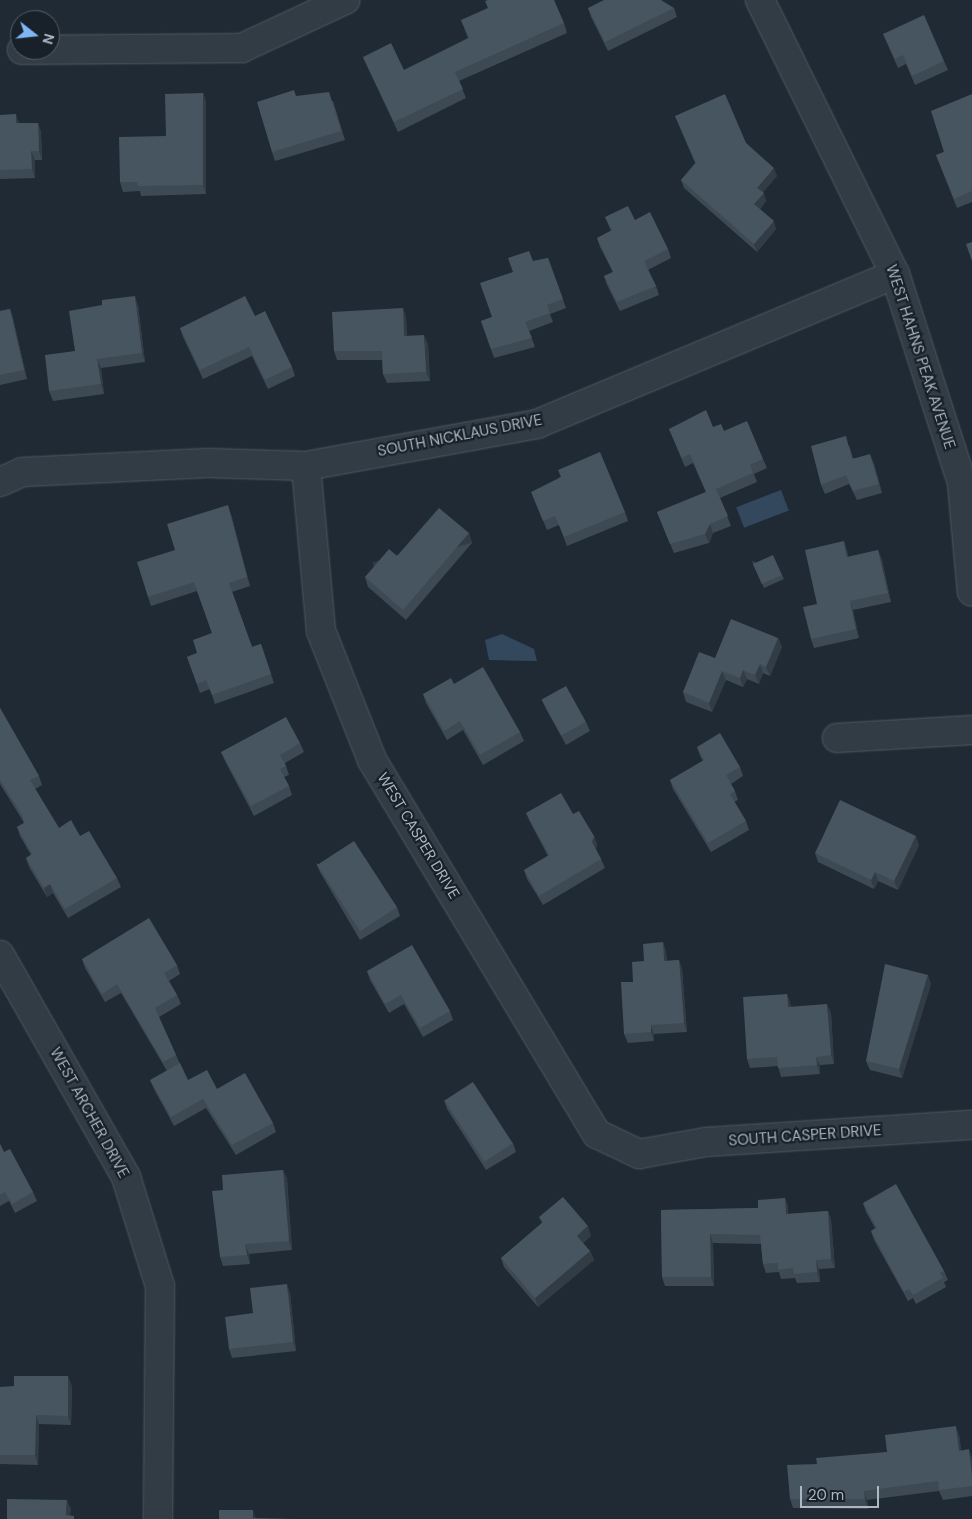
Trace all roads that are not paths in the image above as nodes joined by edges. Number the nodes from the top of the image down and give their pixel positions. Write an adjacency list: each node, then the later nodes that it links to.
1 (345, 0): 3 (street)
2 (760, 0): 4 (street, WEST HAHNS PEAK AVENUE)
3 (60, 50)
4 (895, 274): 5 (street, SOUTH NICKLAUS DRIVE); 7 (street, WEST HAHNS PEAK AVENUE)
5 (306, 466): 6 (street, SOUTH NICKLAUS DRIVE); 12 (street, WEST CASPER DRIVE)
6 (0, 482)
7 (972, 592)
8 (972, 730): 9 (street)
9 (837, 738)
10 (0, 954): 13 (street, WEST ARCHER DRIVE)
11 (972, 1125): 12 (street, SOUTH CASPER DRIVE)
12 (639, 1154)
13 (158, 1519)

